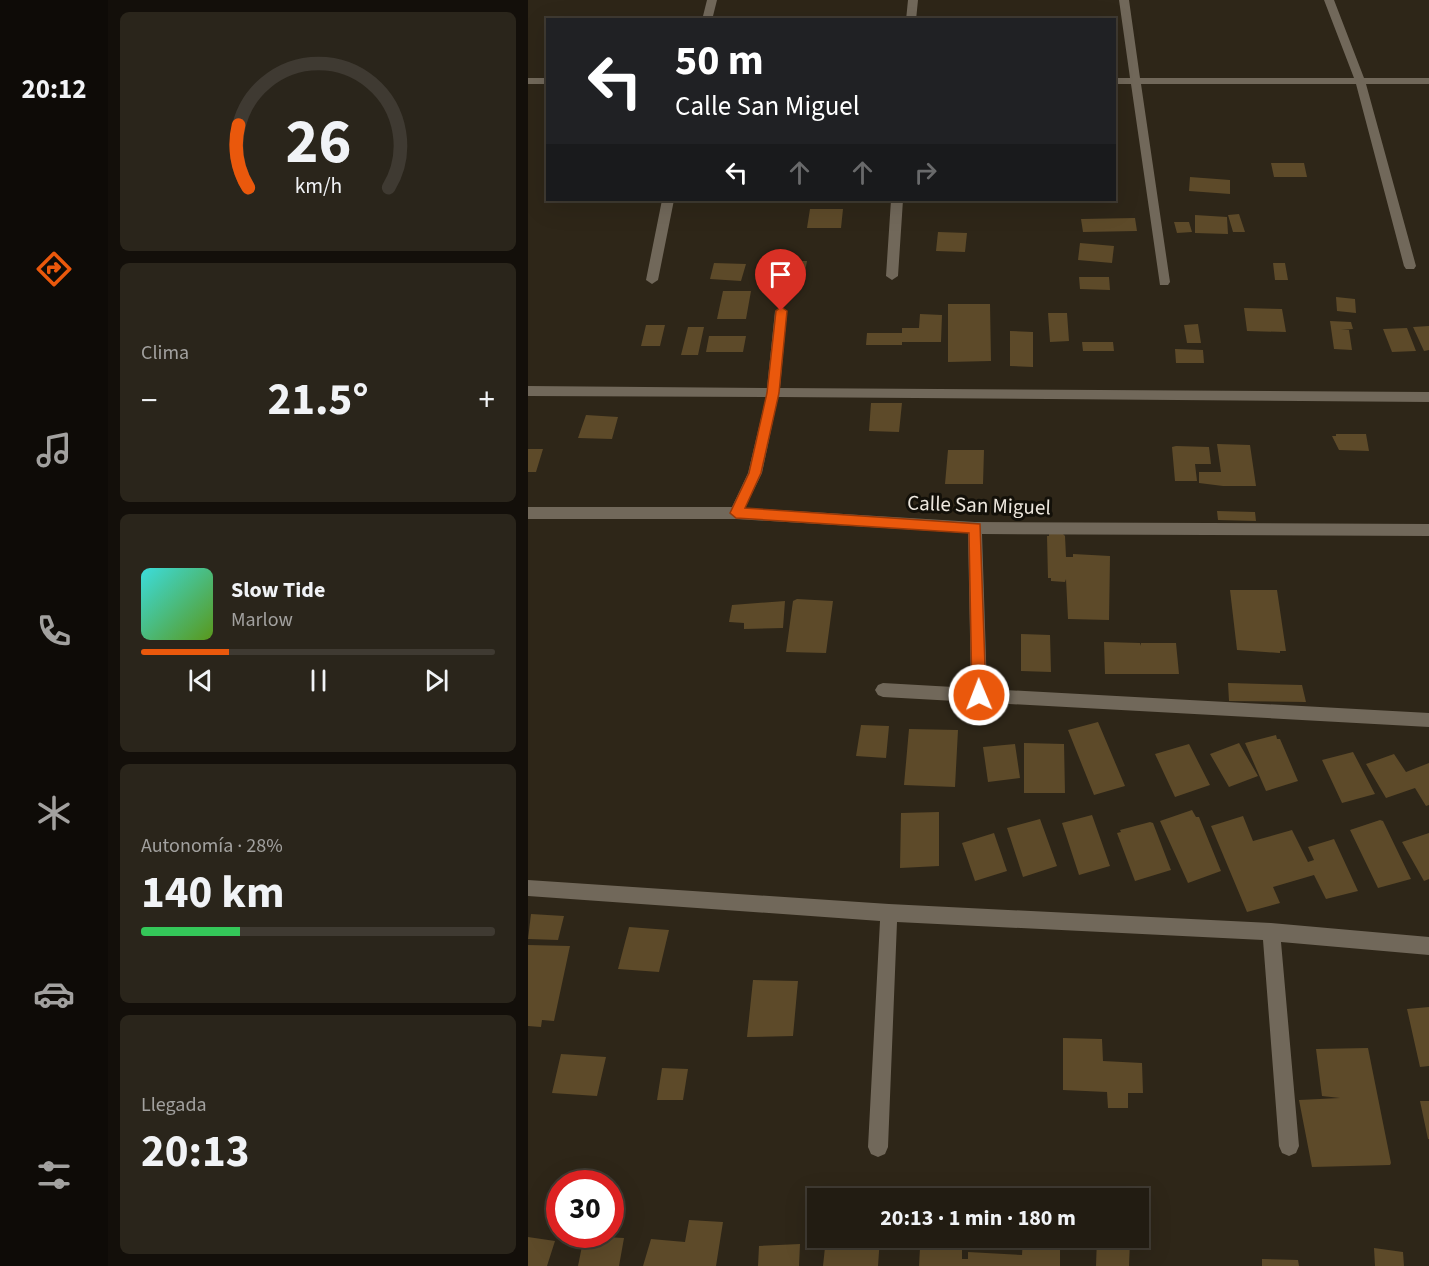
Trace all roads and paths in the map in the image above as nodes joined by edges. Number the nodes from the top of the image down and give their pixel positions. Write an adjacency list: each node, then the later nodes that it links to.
1 (712, 0): 5 (street)
2 (913, 0): 6 (street)
3 (1124, 0): 10 (street)
4 (1329, 0): 11 (street)
5 (708, 18)
6 (911, 18)
7 (528, 81): 8 (street)
8 (546, 81)
9 (1116, 81): 10 (street)
10 (1135, 81): 11 (street); 18 (street)
11 (1360, 81): 12 (street); 15 (street)
12 (1429, 81)
13 (668, 201): 17 (street)
14 (897, 201): 16 (street)
15 (1410, 266)
16 (892, 276)
17 (652, 280)
18 (1164, 282)
19 (781, 311): 21 (street)
20 (528, 391): 21 (street)
21 (773, 393): 22 (street); 24 (street)
22 (1429, 397)
23 (528, 513): 24 (street, Calle San Miguel)
24 (736, 513): 25 (street, Calle San Miguel)
25 (975, 528): 26 (street, Calle San Miguel); 28 (street)
26 (1429, 530)
27 (883, 690): 28 (street)
28 (979, 695): 29 (street)
29 (1429, 720)
30 (528, 888): 31 (street)
31 (889, 913): 32 (street); 35 (street)
32 (1271, 932): 33 (street); 34 (street)
33 (1429, 946)
34 (1289, 1146)
35 (878, 1147)

